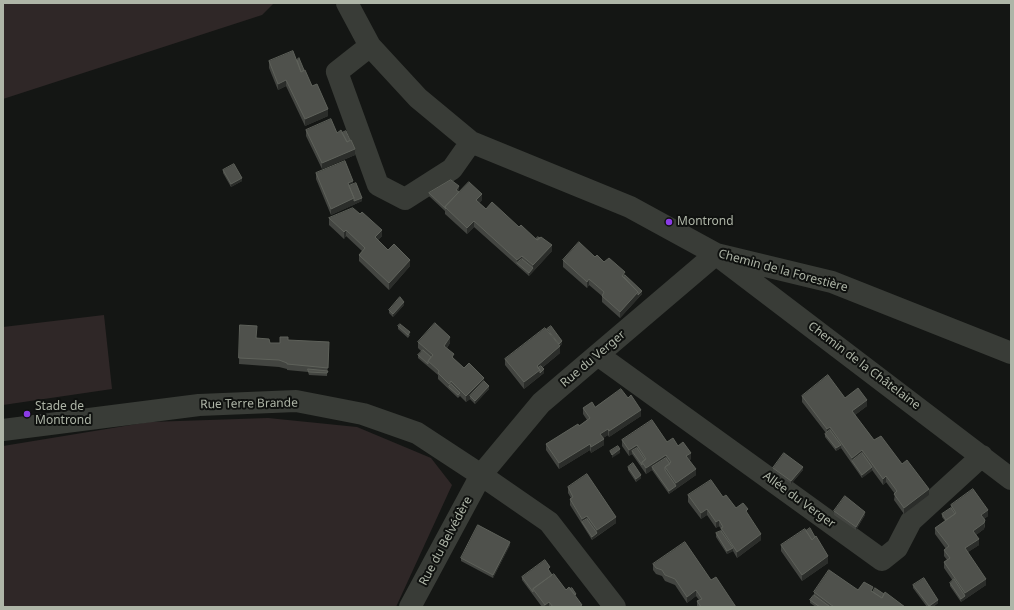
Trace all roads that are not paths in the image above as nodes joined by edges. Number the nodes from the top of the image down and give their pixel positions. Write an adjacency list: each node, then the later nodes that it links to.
1 (347, 3): 2 (street, Chemin de la Forestière)
2 (370, 46): 3 (street, Chemin de la Forestière); 3 (street)
3 (471, 142): 4 (street, Chemin de la Forestière)
4 (716, 254): 5 (street, Chemin de la Forestière); 6 (street, Rue du Verger); 8 (street, Chemin de la Châtelaine)
5 (1011, 353)
6 (598, 354): 8 (street, Allée du Verger); 9 (street, Rue du Verger)
7 (3, 430): 9 (street, Rue Terre Brande)
8 (982, 456): 10 (street, Chemin de la Châtelaine)
9 (481, 475): 11 (street, Rue du Belvédère); 12 (street, Rue Terre Brande)
10 (1011, 479)
11 (410, 607)
12 (616, 607)

